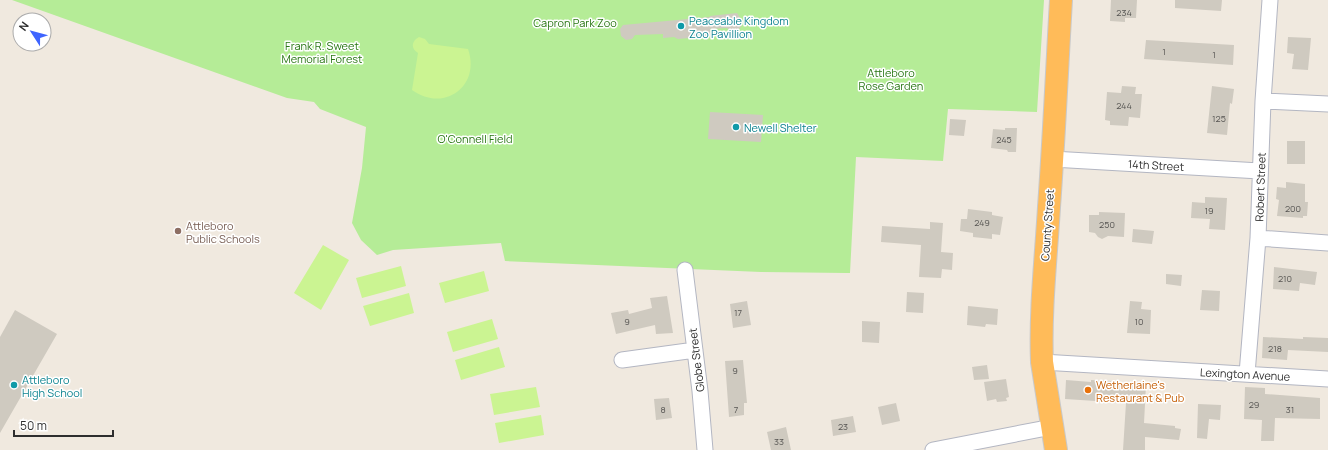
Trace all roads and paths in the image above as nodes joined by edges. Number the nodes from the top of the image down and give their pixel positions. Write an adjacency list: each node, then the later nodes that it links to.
1 (1061, 0): 5 (highway, County Street)
2 (1270, 0): 3 (street, Robert Street)
3 (1263, 101): 4 (street); 6 (street, Robert Street)
4 (1328, 104)
5 (1052, 159): 6 (street, 14th Street); 12 (highway, County Street)
6 (1260, 171): 7 (street, Robert Street)
7 (1258, 238): 8 (street); 13 (street, Robert Street)
8 (1328, 243)
9 (685, 270): 10 (street, Globe Street)
10 (695, 350): 11 (street); 16 (street, Globe Street)
11 (622, 360)
12 (1042, 362): 13 (street, Lexington Avenue); 15 (highway, County Street)
13 (1247, 374): 14 (street, Lexington Avenue)
14 (1328, 379)
15 (1052, 427): 17 (street); 18 (highway, County Street)
16 (705, 450)
17 (933, 450)
18 (1056, 450)

